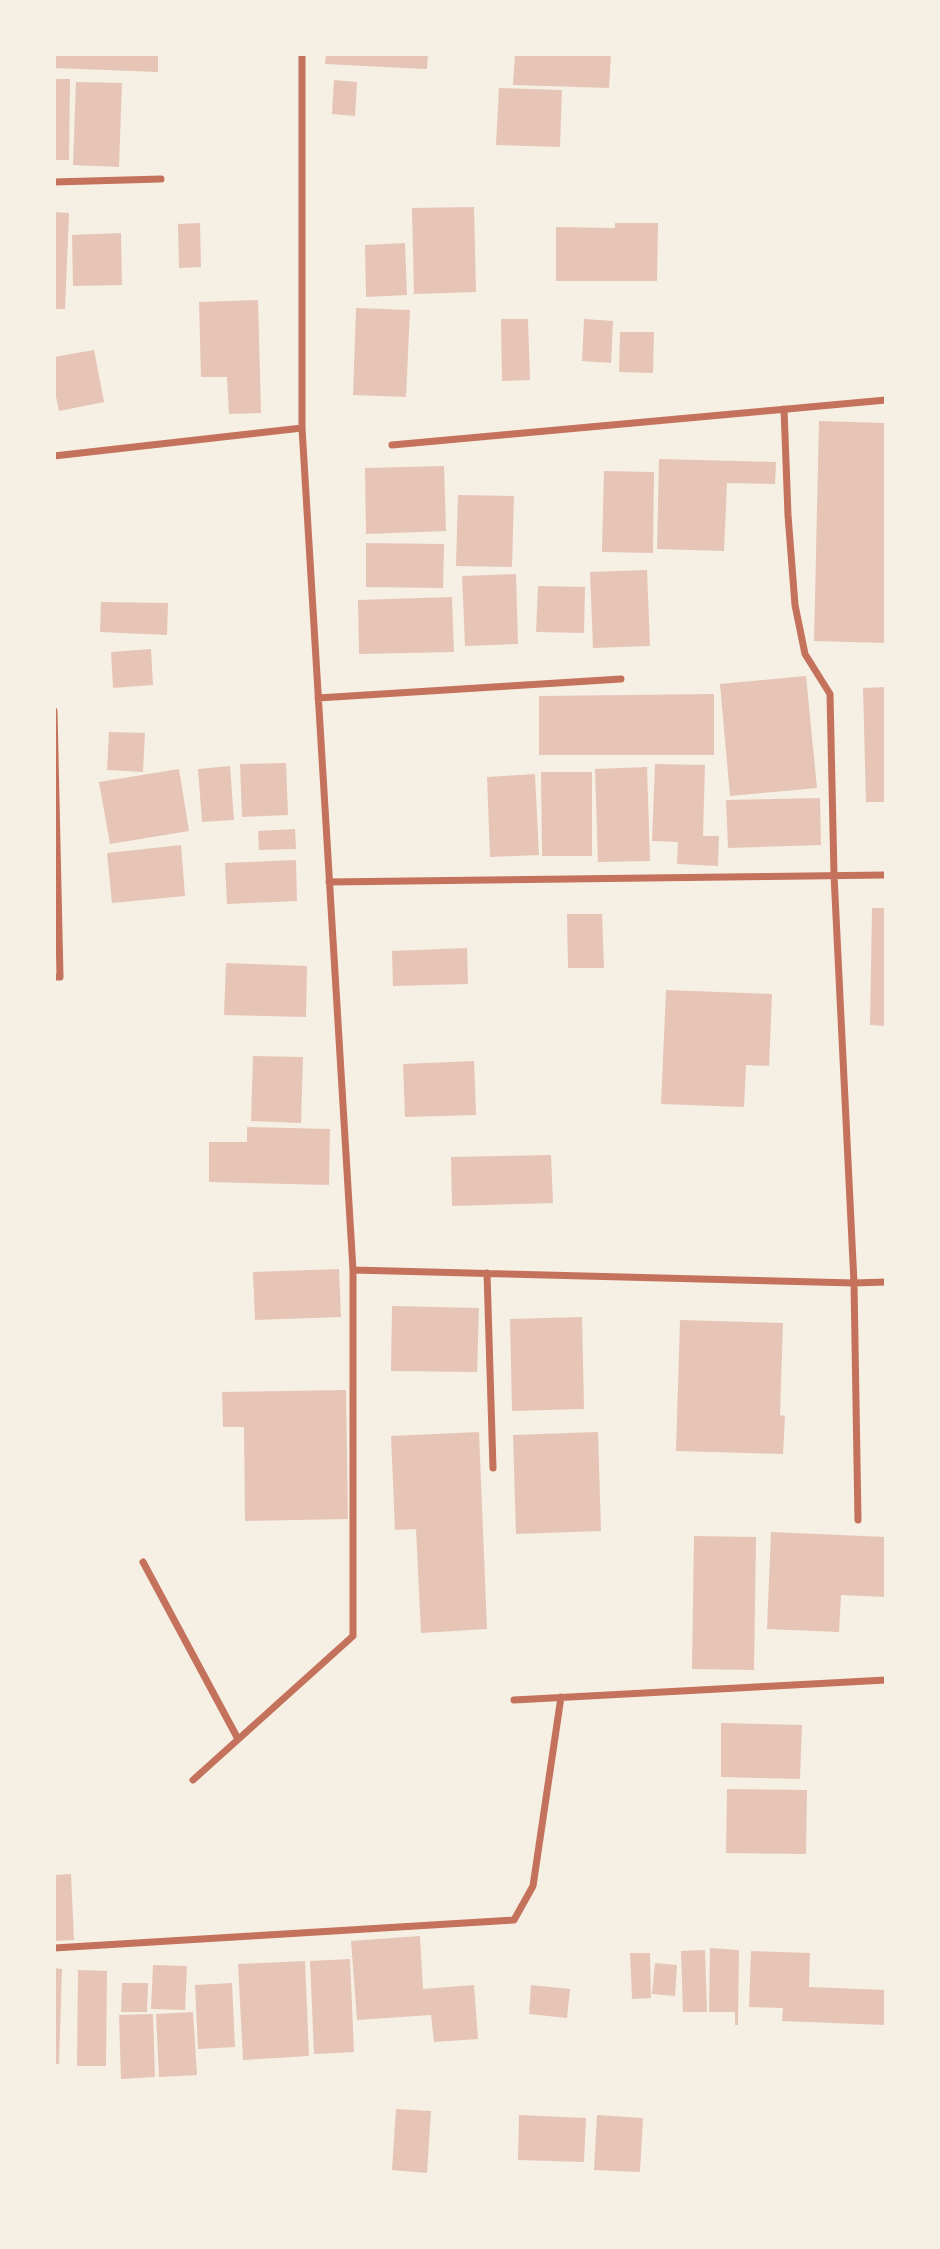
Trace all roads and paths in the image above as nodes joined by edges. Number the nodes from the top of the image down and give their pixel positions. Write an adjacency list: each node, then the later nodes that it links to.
1 (302, 54): 6 (street)
2 (161, 179): 3 (street)
3 (54, 182)
4 (886, 400): 5 (street)
5 (784, 409): 7 (street); 12 (street)
6 (302, 428): 8 (street); 10 (street)
7 (392, 445)
8 (54, 456)
9 (621, 679): 10 (street)
10 (318, 698): 14 (street)
11 (54, 710): 15 (street)
12 (834, 875): 13 (street); 14 (street); 19 (street)
13 (886, 875)
14 (329, 882): 16 (street)
15 (54, 977)
16 (353, 1270): 17 (street); 26 (street)
17 (486, 1273): 19 (street); 20 (street)
18 (886, 1282): 19 (street)
19 (854, 1283): 21 (street)
20 (493, 1468)
21 (858, 1520)
22 (143, 1562): 26 (street)
23 (886, 1680): 24 (street)
24 (561, 1697): 25 (street); 28 (street)
25 (514, 1700)
26 (238, 1739): 27 (street)
27 (193, 1780)
28 (54, 1948)

